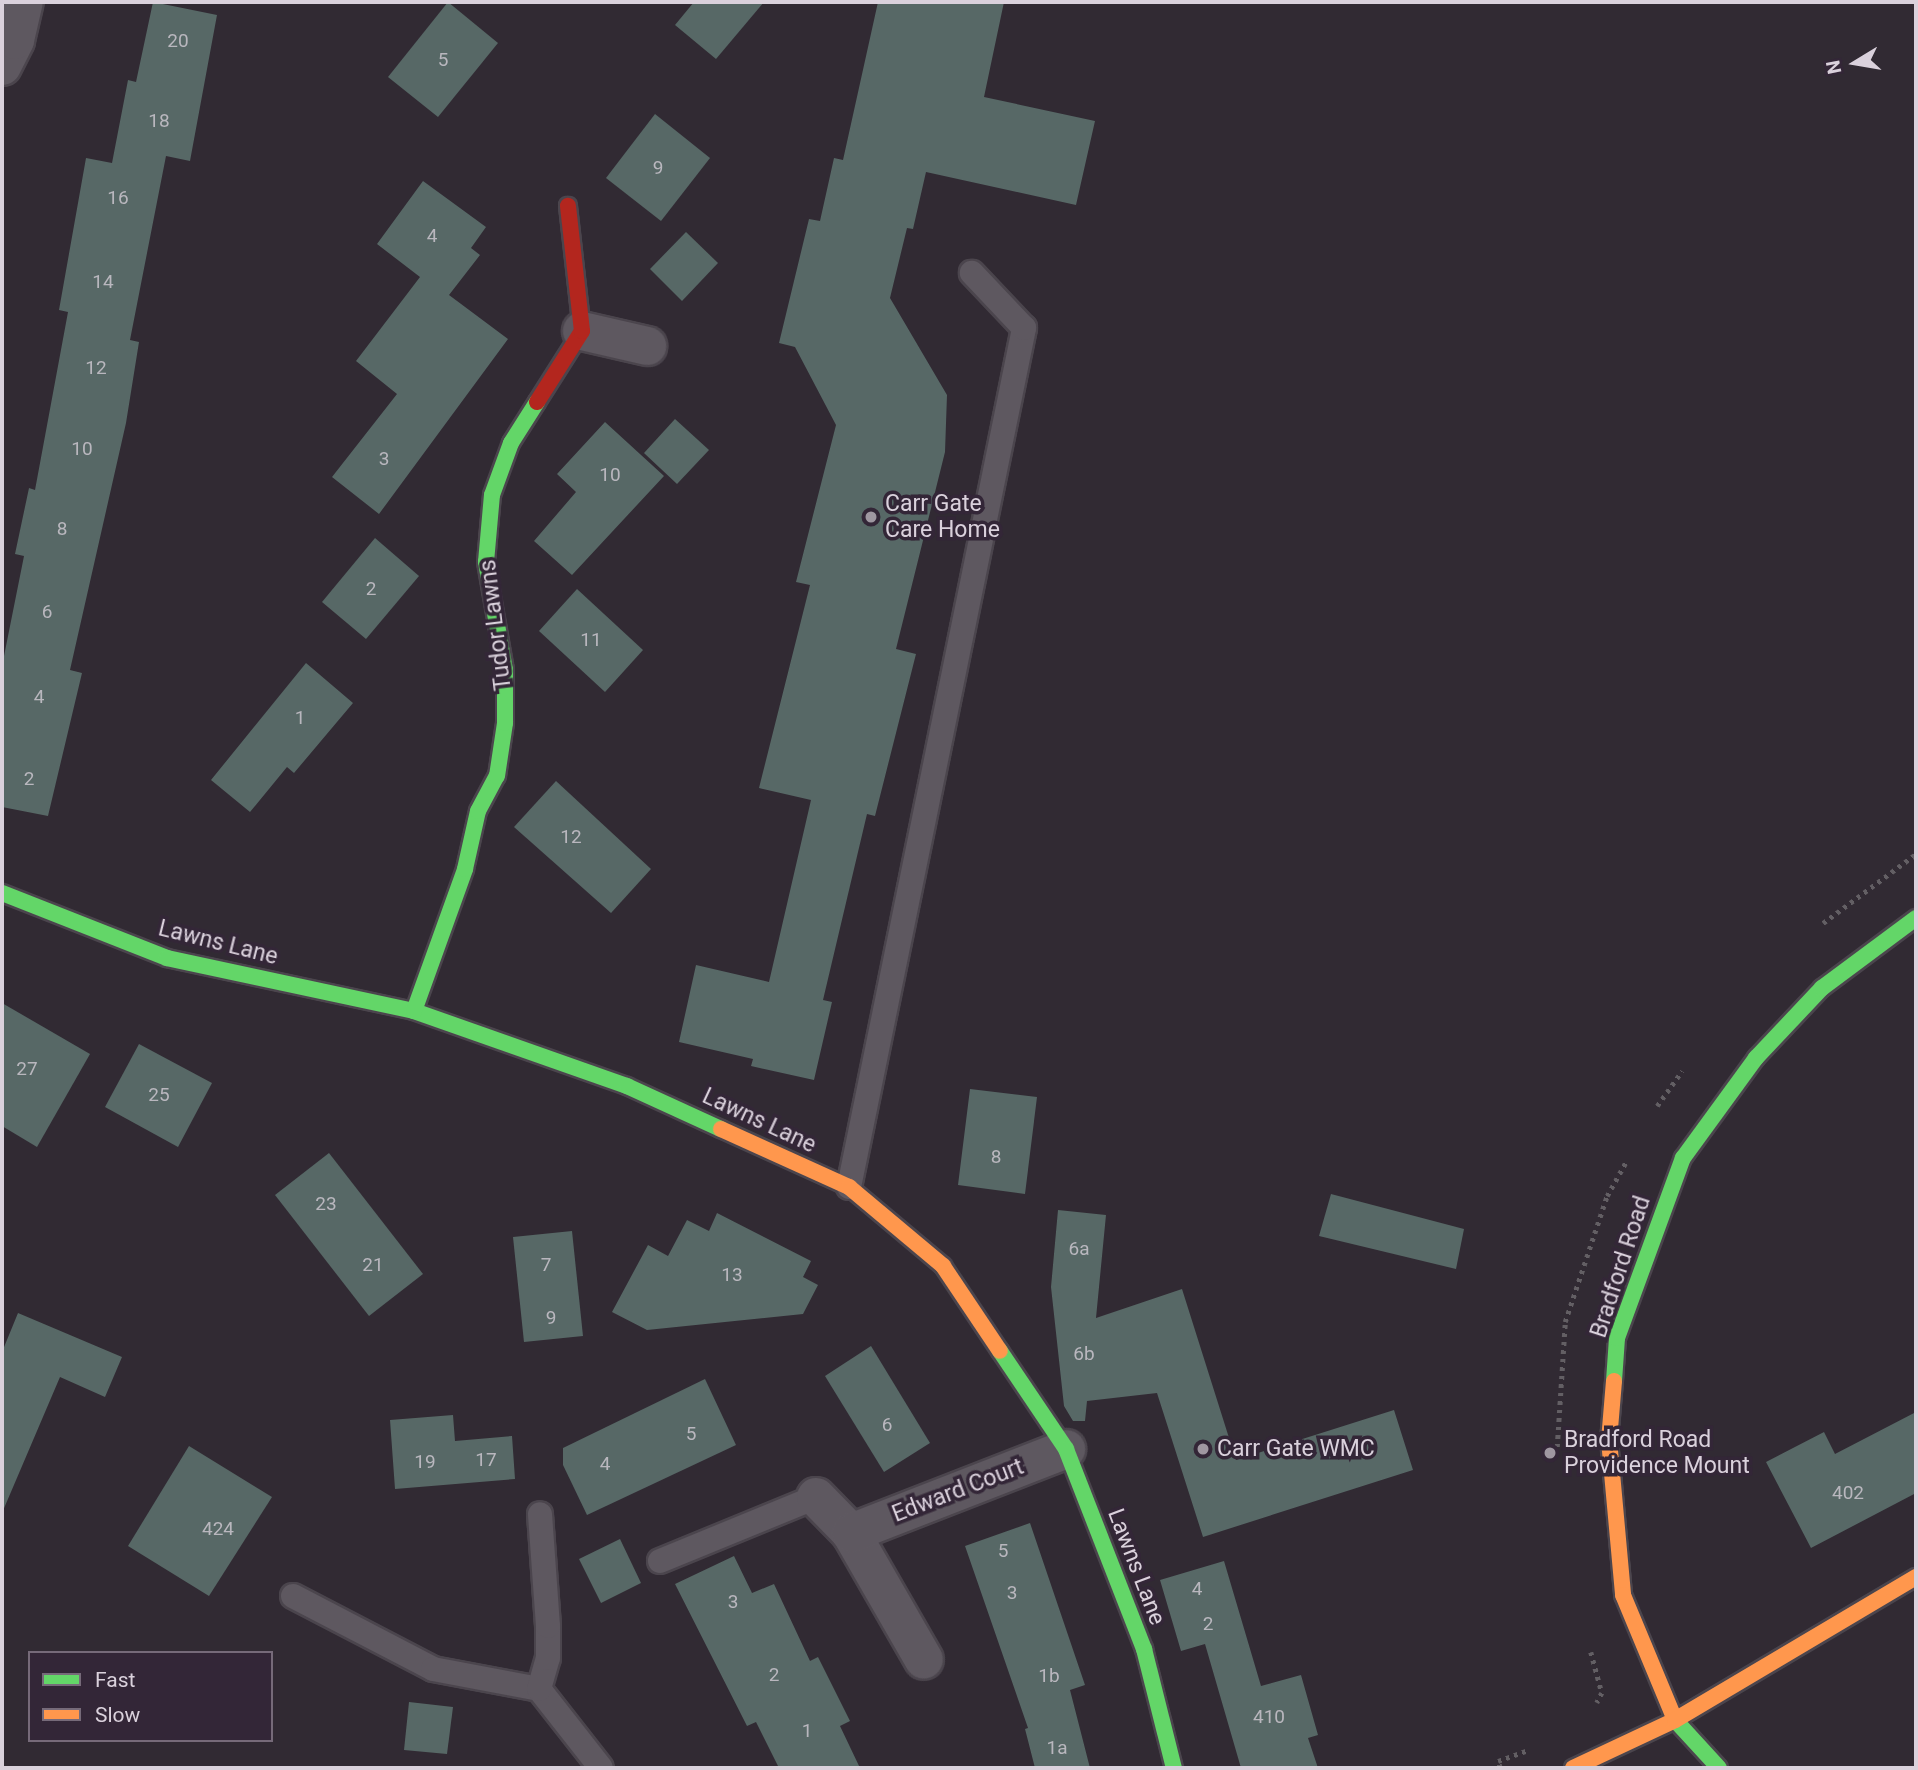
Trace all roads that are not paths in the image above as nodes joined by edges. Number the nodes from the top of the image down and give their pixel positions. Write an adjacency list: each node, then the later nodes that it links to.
1 (24, 2): 2 (street)
2 (2, 66)
3 (568, 206): 5 (main road)
4 (972, 273): 10 (lane)
5 (582, 331): 6 (street); 9 (main road, Tudor Lawns)
6 (647, 346)
7 (2, 892): 9 (main road, Lawns Lane)
8 (1916, 918): 20 (main road, Bradford Road)
9 (414, 1011): 10 (main road, Lawns Lane)
10 (849, 1187): 11 (main road, Lawns Lane)
11 (1066, 1449): 14 (street, Edward Court); 22 (main road, Lawns Lane)
12 (816, 1497): 14 (street); 15 (lane)
13 (540, 1514): 19 (lane)
14 (850, 1533): 18 (street)
15 (660, 1561)
16 (1916, 1577): 20 (main road)
17 (293, 1596): 19 (lane)
18 (924, 1660)
19 (539, 1689): 21 (lane)
20 (1675, 1720): 23 (main road); 24 (main road); 25 (main road)
21 (601, 1768)
22 (1174, 1768)
23 (1573, 1768)
24 (1700, 1768)
25 (1719, 1768)

